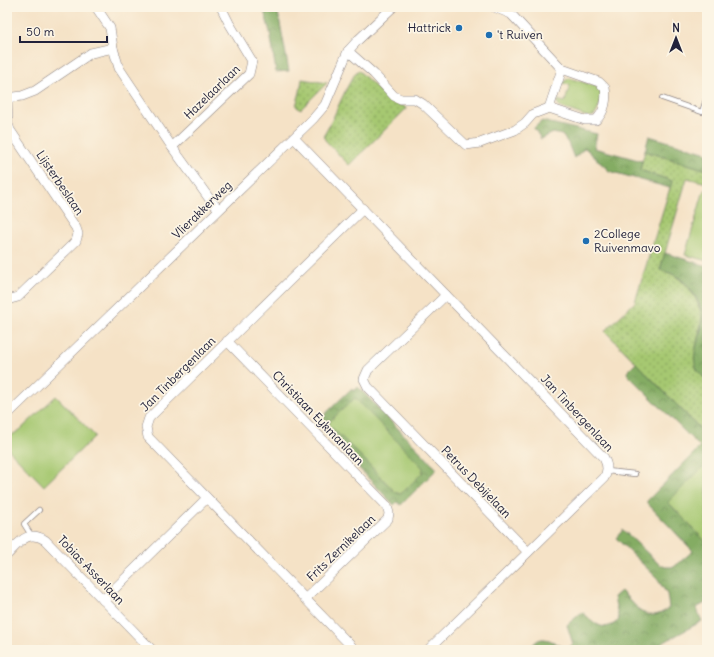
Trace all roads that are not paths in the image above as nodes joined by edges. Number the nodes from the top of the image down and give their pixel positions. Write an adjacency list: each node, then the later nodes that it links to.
1 (96, 7): 5 (street)
2 (221, 7): 13 (street, Hazelaarlaan)
3 (494, 7): 7 (street)
4 (390, 8): 6 (street, Vlierakkerweg)
5 (113, 48): 9 (street); 13 (street)
6 (348, 51): 11 (street); 12 (street, Vlierakkerweg)
7 (562, 69): 11 (street); 11 (street)
8 (707, 97): 10 (lane)
9 (7, 98): 17 (street, Lijsterbeslaan)
10 (662, 98)
11 (549, 108)
12 (294, 138): 14 (street, Vlierakkerweg); 15 (street, Jan Tinbergenlaan)
13 (172, 147): 14 (street)
14 (219, 209): 19 (street, Vlierakkerweg)
15 (363, 209): 16 (street, Jan Tinbergenlaan); 18 (street, Jan Tinbergenlaan)
16 (446, 295): 20 (street, Jan Tinbergenlaan); 26 (street, Petrus Debijelaan)
17 (7, 300)
18 (227, 341): 22 (street, Jan Tinbergenlaan); 24 (street, Christiaan Eykmanlaan)
19 (7, 415)
20 (608, 471): 21 (lane); 26 (street, Jan Tinbergenlaan)
21 (634, 474)
22 (207, 498): 28 (street, Jan Tinbergenlaan); 29 (street)
23 (40, 510): 25 (lane)
24 (390, 513): 28 (street, Frits Zernikelaan)
25 (31, 535): 27 (street); 29 (street, Tobias Asserlaan)
26 (528, 552): 32 (street, Jan Tinbergenlaan)
27 (7, 555)
28 (305, 599): 31 (street, Jan Tinbergenlaan)
29 (103, 600): 30 (street, Tobias Asserlaan)
30 (152, 650)
31 (355, 650)
32 (428, 650)

